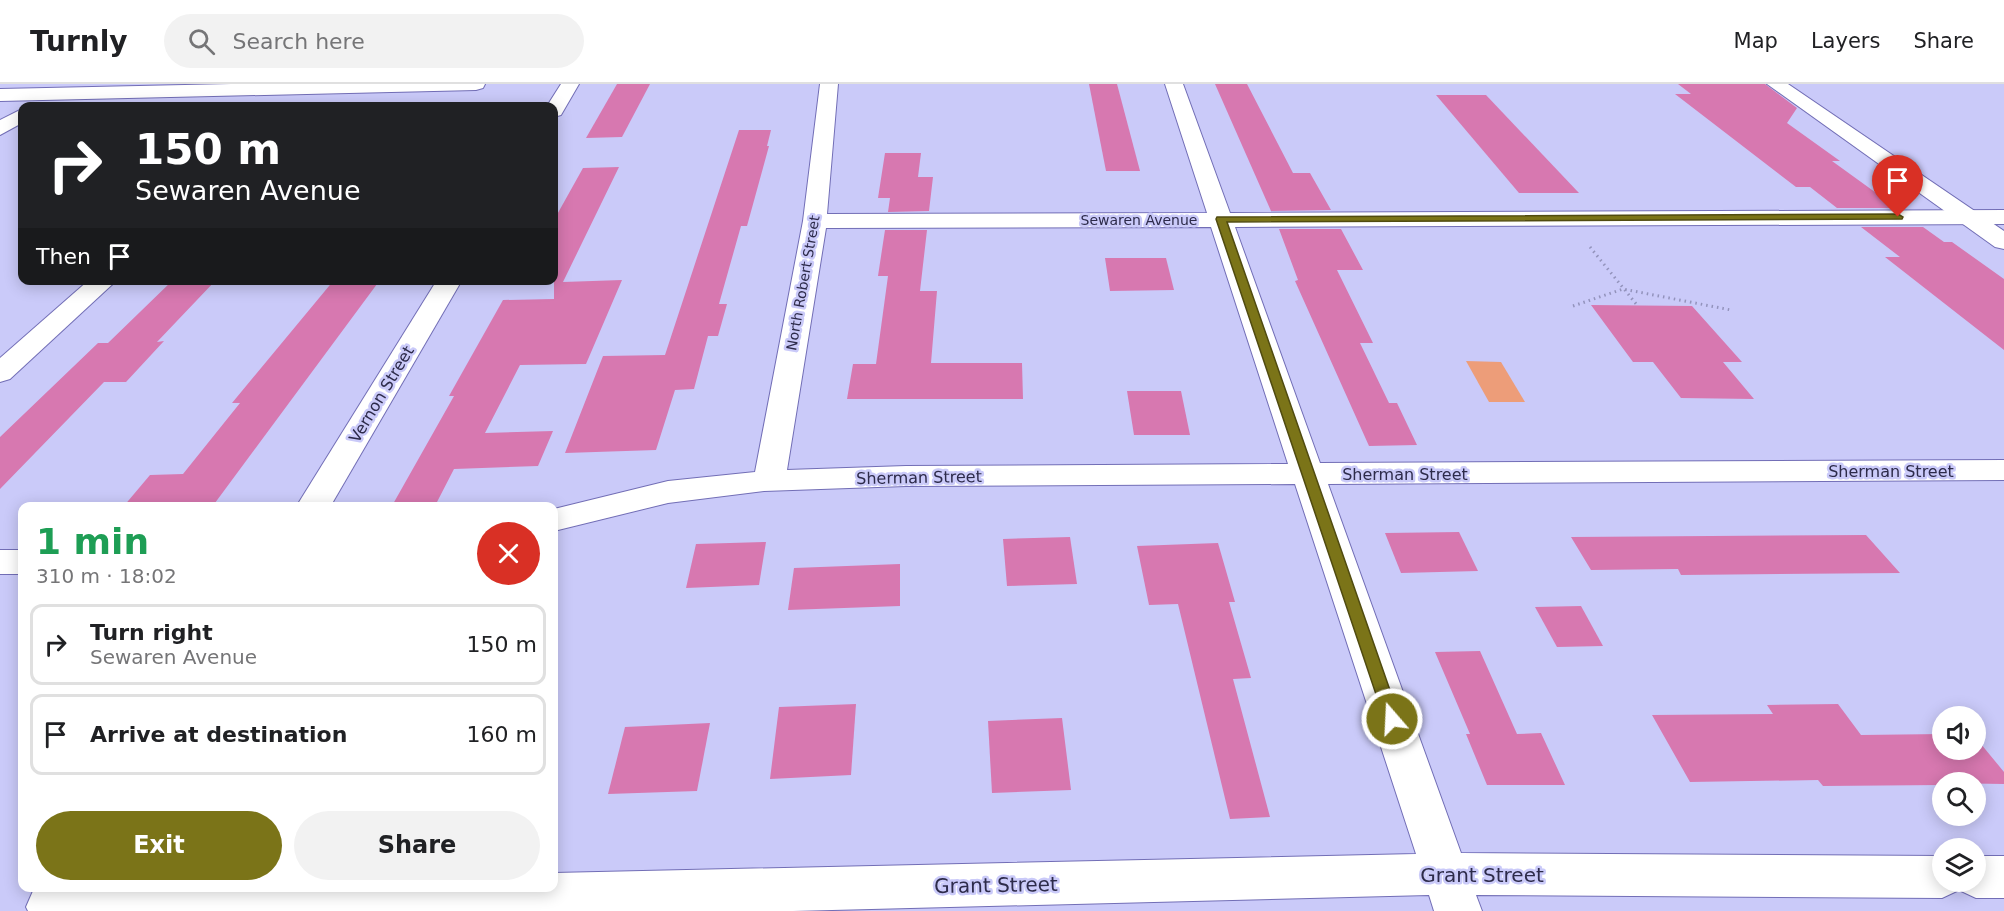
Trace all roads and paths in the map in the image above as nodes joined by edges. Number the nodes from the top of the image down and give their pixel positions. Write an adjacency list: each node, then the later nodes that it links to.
1 (476, 84): 7 (street)
2 (570, 84): 12 (street)
3 (829, 84): 19 (street, North Robert Street)
4 (1174, 84): 18 (street)
5 (1776, 84): 15 (street)
6 (217, 88): 7 (street); 8 (street)
7 (322, 89): 11 (street)
8 (57, 94): 9 (street); 10 (street)
9 (0, 95)
10 (44, 102)
11 (307, 102)
12 (558, 104)
13 (18, 118): 14 (street)
14 (0, 129)
15 (1968, 217): 16 (street, Sewaren Avenue); 17 (street, Sewaren Avenue); 20 (street)
16 (2004, 217)
17 (1567, 218): 18 (street, Sewaren Avenue); 23 (path)
18 (1221, 219): 19 (street, Sewaren Avenue); 29 (street)
19 (815, 220): 30 (street, North Robert Street)
20 (2004, 242)
21 (99, 285): 27 (street)
22 (447, 285): 31 (street, Vernon Street)
23 (1623, 289): 24 (path); 25 (path); 26 (path)
24 (1637, 305)
25 (1573, 306)
26 (1731, 310)
27 (0, 373)
28 (2004, 470): 29 (street, Sherman Street)
29 (1308, 474): 30 (street, Sherman Street); 38 (street)
30 (769, 481): 32 (street, Sherman Street)
31 (316, 502)
32 (558, 519)
33 (0, 562): 34 (street)
34 (18, 562)
35 (1932, 877): 38 (street, Grant Street)
36 (1986, 877): 37 (street)
37 (2004, 877)
38 (1451, 893): 39 (street, Grant Street)
39 (53, 902)

